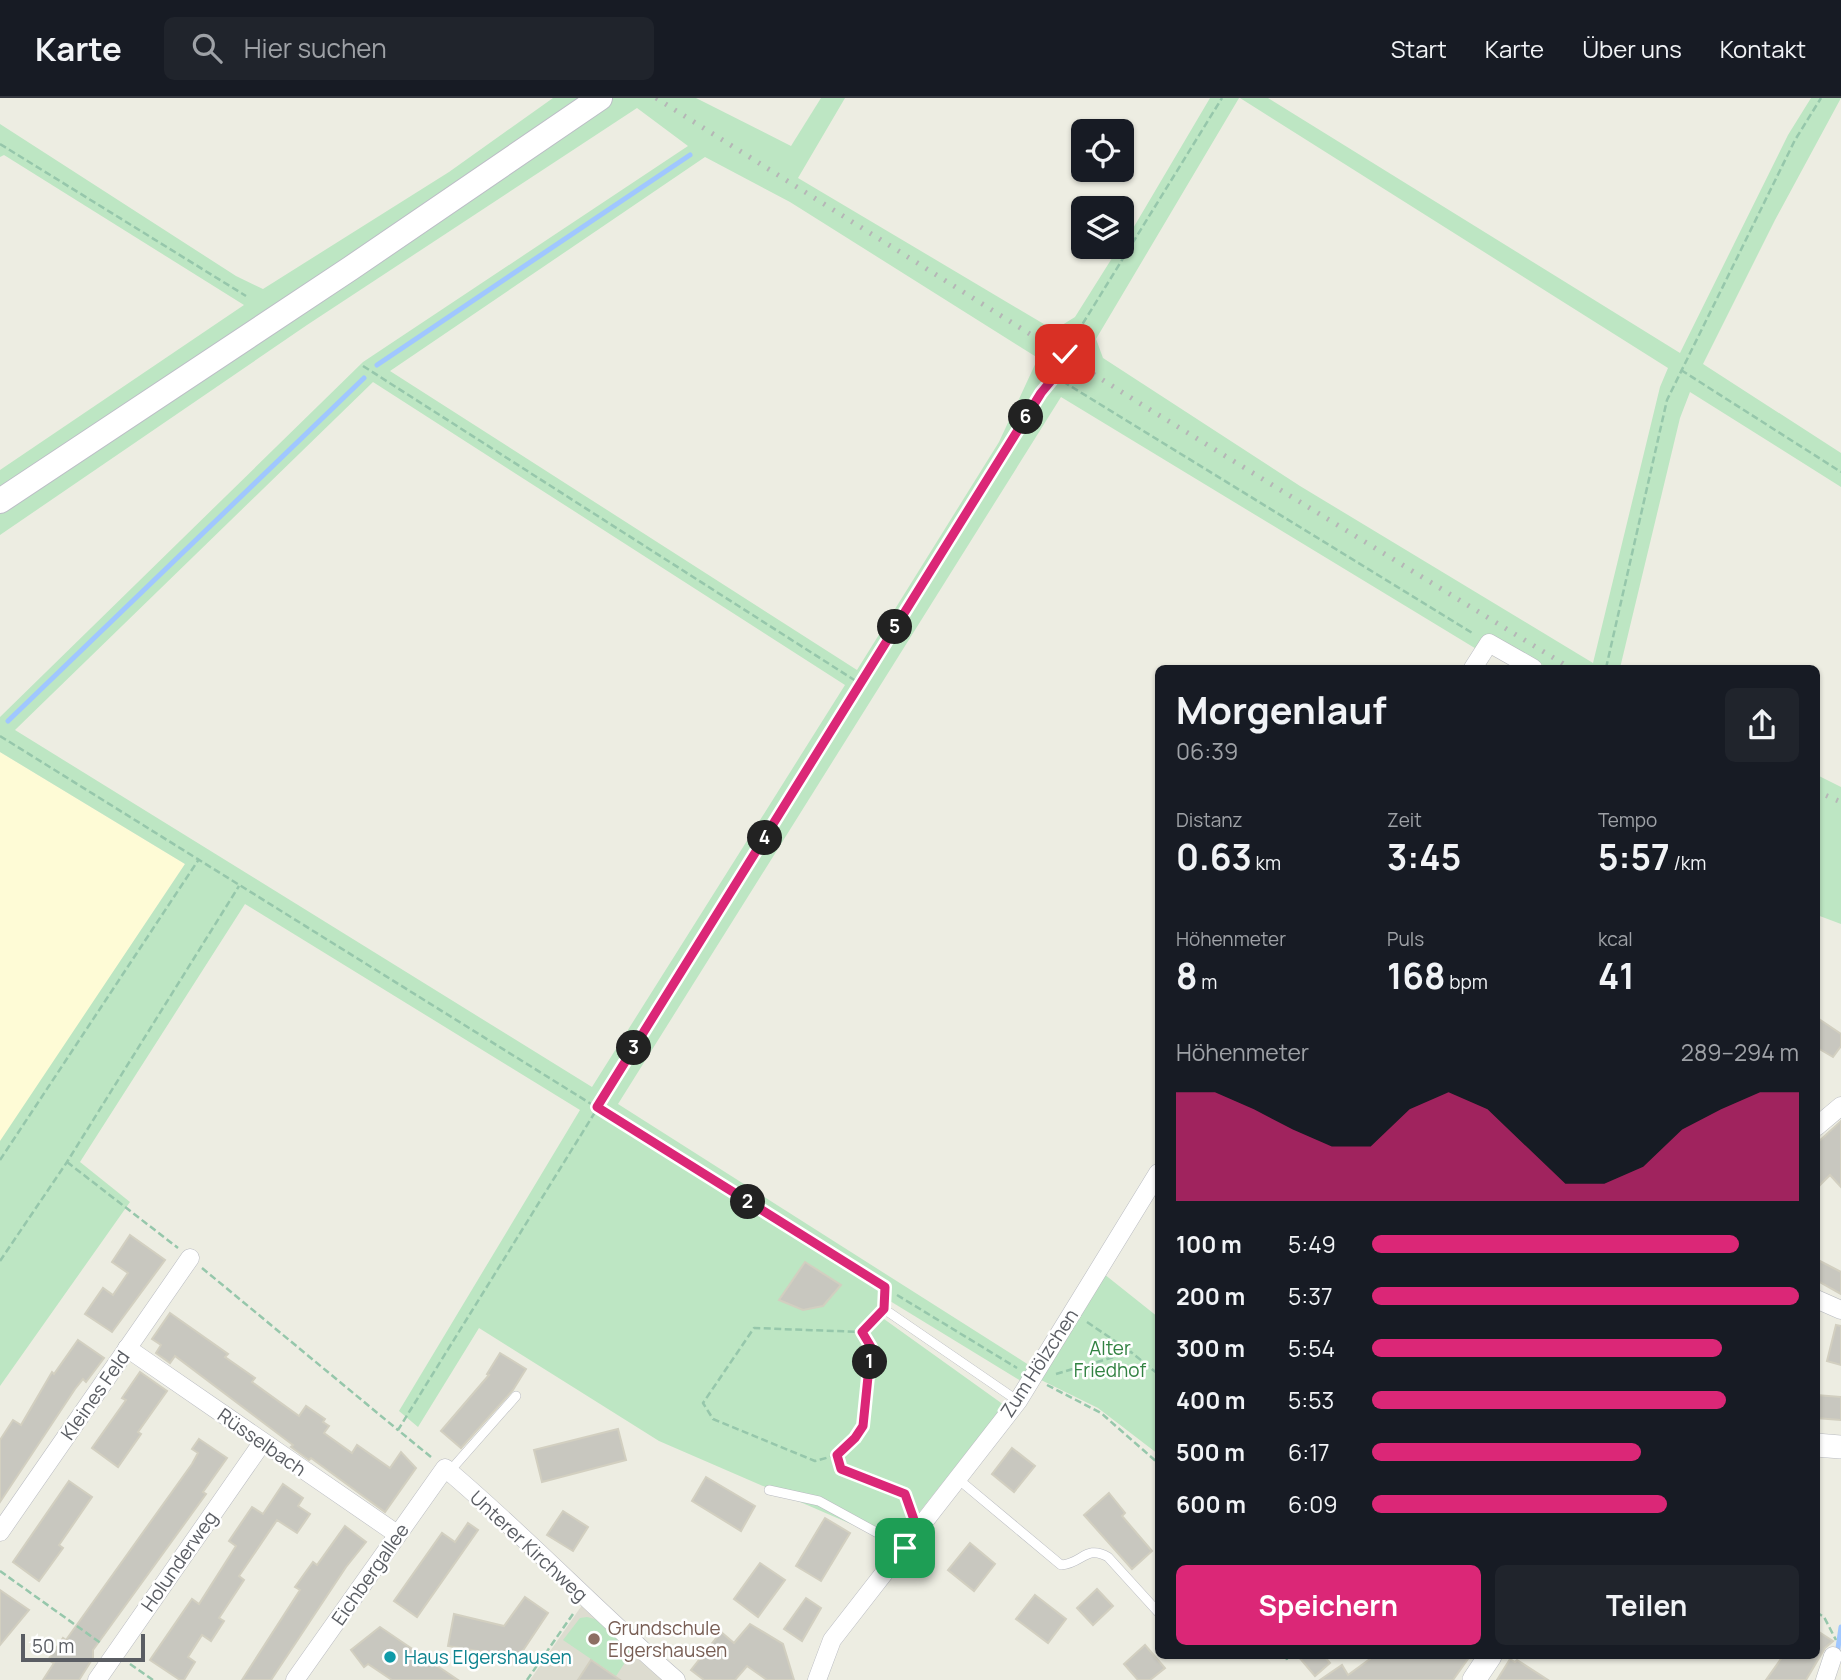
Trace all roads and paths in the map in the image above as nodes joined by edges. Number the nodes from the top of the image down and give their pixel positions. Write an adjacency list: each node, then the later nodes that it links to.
1 (600, 98): 10 (main road)
2 (1222, 98): 8 (path)
3 (1821, 98): 7 (path)
4 (0, 144): 5 (path)
5 (246, 296)
6 (363, 366): 15 (path)
7 (1681, 370): 9 (path); 14 (path)
8 (1055, 376): 11 (path); 15 (path)
9 (1841, 472)
10 (0, 501)
11 (1489, 643): 12 (street); 13 (street)
12 (1475, 665)
13 (1528, 665)
14 (1607, 665)
15 (860, 684): 20 (path)
16 (0, 736): 17 (path)
17 (200, 859): 18 (path); 22 (path)
18 (239, 886): 20 (path); 23 (path)
19 (1841, 1106): 21 (street)
20 (597, 1107): 27 (path); 39 (path)
21 (1820, 1124)
22 (0, 1160)
23 (67, 1162): 25 (path); 26 (path)
24 (1155, 1178): 36 (street, Zum Hölzchen)
25 (190, 1258): 33 (street, Kleines Feld); 39 (path)
26 (0, 1261)
27 (885, 1287): 29 (lane); 36 (path)
28 (1820, 1301): 30 (street)
29 (884, 1309): 32 (path); 38 (lane)
30 (1841, 1310)
31 (1087, 1321): 34 (path)
32 (862, 1332): 43 (path); 43 (path)
33 (127, 1348): 40 (street, Rüsselbach); 49 (street, Kleines Feld)
34 (1130, 1352): 35 (path); 36 (path)
35 (1155, 1372)
36 (1032, 1377): 38 (street, Zum Hölzchen); 44 (path)
37 (516, 1396): 45 (lane)
38 (1018, 1401): 46 (street, Zum Hölzchen)
39 (398, 1430): 45 (path)
40 (262, 1443): 50 (street, Rüsselbach); 56 (street, Holunderweg)
41 (1820, 1444): 42 (street)
42 (1841, 1447)
43 (837, 1455): 48 (path)
44 (1155, 1460)
45 (447, 1470): 50 (street, Eichbergallee); 53 (street, Unterer Kirchweg)
46 (958, 1479): 48 (street, Zum Hölzchen); 54 (lane)
47 (769, 1490): 51 (lane)
48 (918, 1531): 51 (street, Zum Hölzchen)
49 (0, 1532)
50 (397, 1534): 61 (street, Eichbergallee)
51 (905, 1548): 64 (street, Zum Hölzchen)
52 (0, 1571): 56 (path)
53 (583, 1598): 62 (path); 63 (street, Unterer Kirchweg)
54 (1155, 1609)
55 (1820, 1614): 57 (path)
56 (115, 1653): 59 (street, Holunderweg); 60 (path)
57 (1833, 1656): 66 (street)
58 (1488, 1659): 65 (street)
59 (97, 1680)
60 (153, 1680)
61 (295, 1680)
62 (527, 1680)
63 (677, 1680)
64 (817, 1680)
65 (1474, 1680)
66 (1825, 1680)

